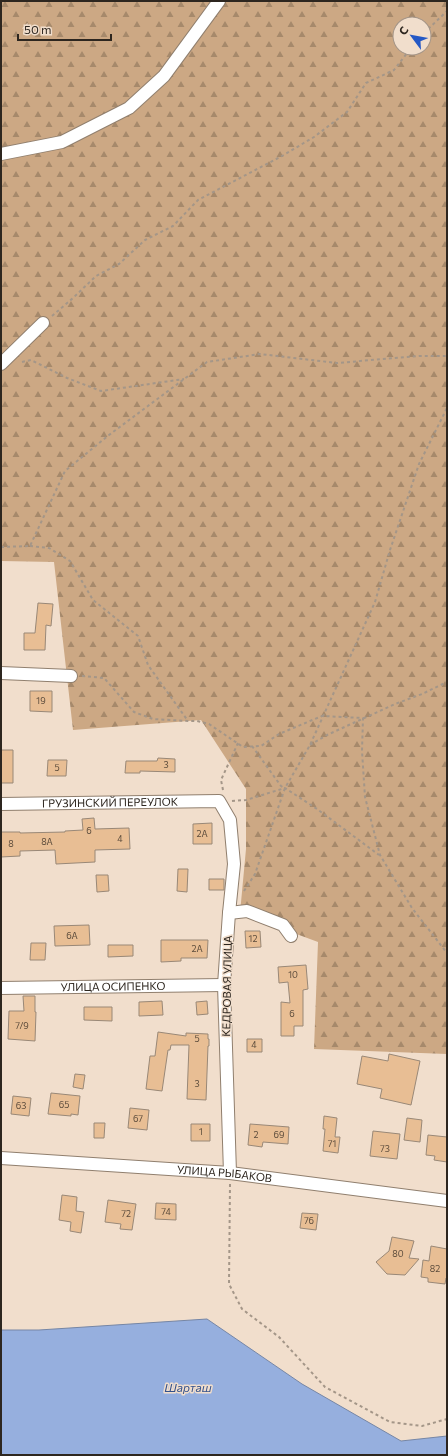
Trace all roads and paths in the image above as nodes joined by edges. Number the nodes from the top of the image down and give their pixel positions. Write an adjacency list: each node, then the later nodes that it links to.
1 (219, 1): 5 (street)
2 (447, 10): 3 (path)
3 (432, 25)
4 (405, 56): 6 (path)
5 (1, 154)
6 (43, 323): 9 (street)
7 (447, 356): 10 (path)
8 (16, 363): 10 (path)
9 (1, 364)
10 (186, 378): 12 (path)
11 (447, 408): 17 (path)
12 (30, 546): 13 (path); 19 (path)
13 (1, 547)
14 (1, 673): 15 (street)
15 (71, 676): 19 (path)
16 (447, 682): 18 (path)
17 (322, 716): 18 (path); 21 (path); 22 (path)
18 (363, 718): 21 (path); 26 (path)
19 (188, 721): 20 (path)
20 (238, 743): 22 (path); 24 (path)
21 (310, 745): 23 (path)
22 (252, 746): 23 (path)
23 (284, 788): 24 (path); 26 (path); 27 (path)
24 (219, 802): 25 (street, ГРУЗИНСКИЙ ПЕРЕУЛОК); 28 (street, КЕДРОВАЯ УЛИЦА)
25 (1, 804)
26 (380, 855): 30 (path)
27 (242, 894)
28 (228, 913): 29 (street); 31 (street, КЕДРОВАЯ УЛИЦА)
29 (292, 936)
30 (447, 953)
31 (224, 985): 32 (street, УЛИЦА ОСИПЕНКО); 34 (street, КЕДРОВАЯ УЛИЦА)
32 (1, 988)
33 (1, 1158): 34 (street, УЛИЦА РЫБАКОВ)
34 (230, 1173): 35 (street, УЛИЦА РЫБАКОВ); 36 (path)
35 (447, 1201)
36 (447, 1418)

